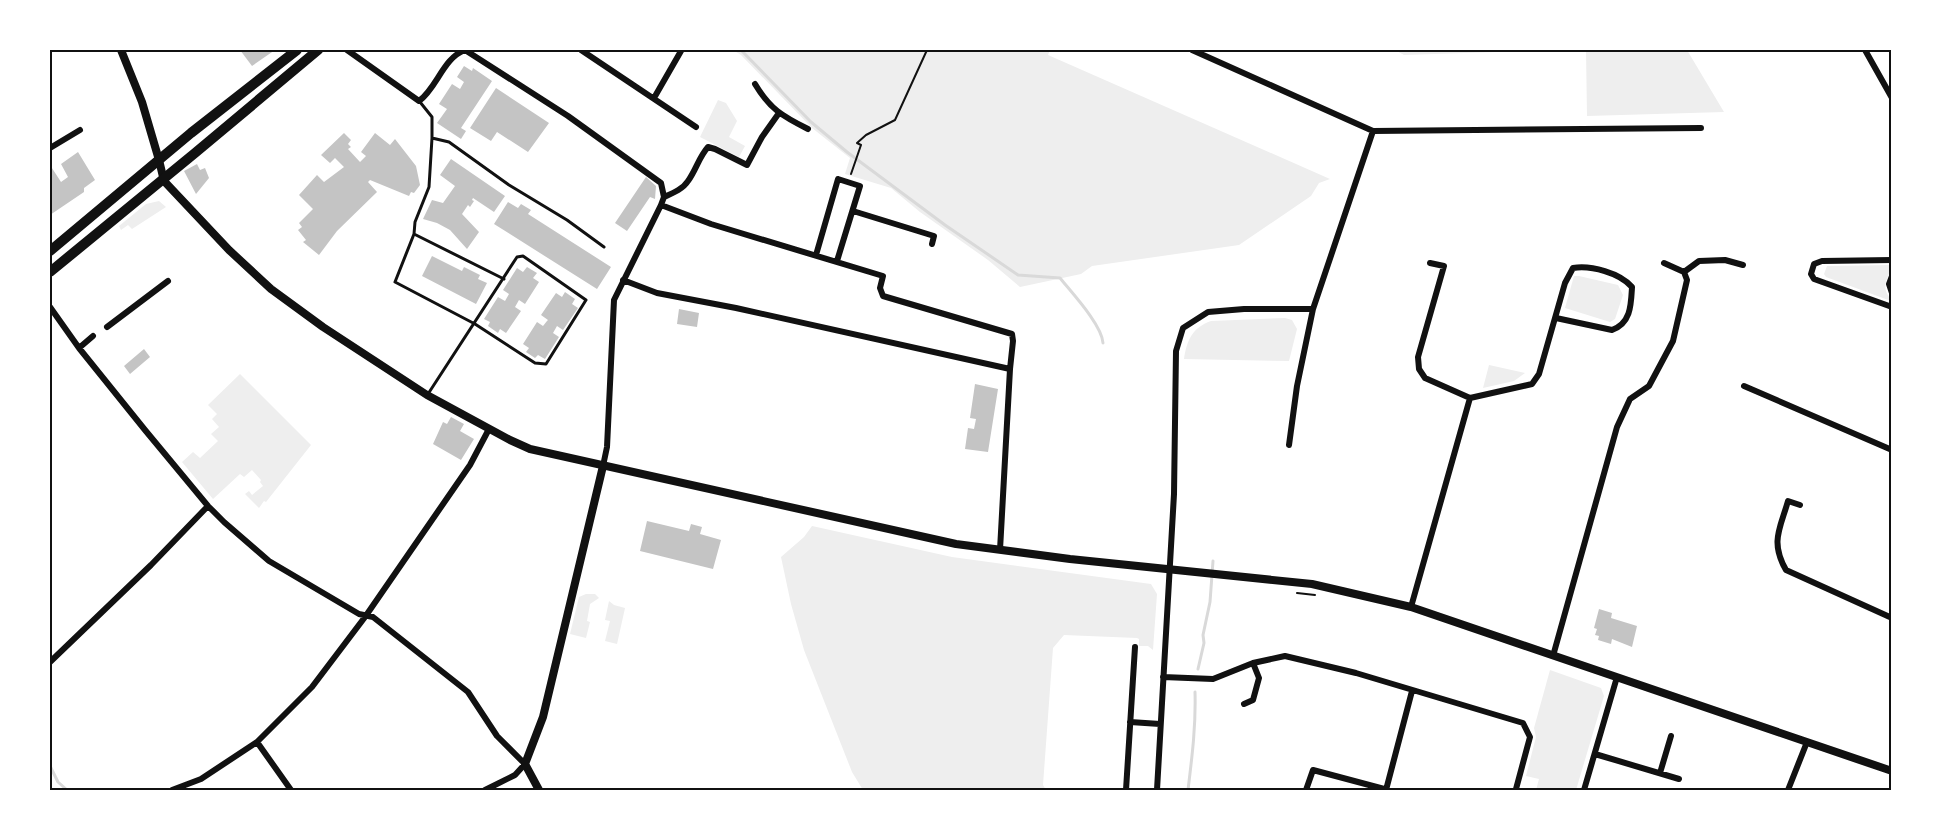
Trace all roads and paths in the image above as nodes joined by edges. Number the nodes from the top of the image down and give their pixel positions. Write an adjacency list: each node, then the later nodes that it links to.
1 (121, 50): 22 (street)
2 (297, 50): 22 (highway)
3 (318, 50): 24 (highway)
4 (347, 50): 13 (street)
5 (581, 50): 11 (street)
6 (927, 50): 23 (path)
7 (1192, 50): 19 (street)
8 (1865, 50): 12 (street)
9 (681, 51): 11 (street)
10 (754, 84): 14 (street)
11 (654, 98): 15 (street)
12 (1892, 98)
13 (419, 101): 20 (lane); 25 (street)
14 (779, 113): 17 (street); 25 (street)
15 (696, 126)
16 (1701, 128): 19 (street)
17 (808, 129)
18 (80, 130): 21 (street)
19 (1373, 131): 47 (street)
20 (432, 138): 28 (lane); 30 (lane)
21 (50, 147)
22 (159, 160): 24 (main road); 31 (highway)
23 (852, 171)
24 (163, 179): 38 (highway); 55 (main road)
25 (664, 197): 26 (street)
26 (661, 205): 32 (street); 42 (street)
27 (853, 211): 29 (street); 32 (street); 34 (street)
28 (414, 234): 41 (lane); 49 (lane)
29 (932, 244)
30 (604, 247)
31 (50, 251)
32 (816, 255): 34 (street)
33 (1892, 260): 45 (street)
34 (837, 261): 53 (street)
35 (1430, 263): 56 (street)
36 (1664, 263): 39 (street)
37 (1743, 264): 39 (street)
38 (50, 272)
39 (1684, 272): 71 (street)
40 (1892, 276): 44 (street)
41 (504, 279): 49 (lane); 49 (lane)
42 (623, 280): 53 (street); 60 (street)
43 (168, 281): 50 (street)
44 (1892, 293)
45 (1892, 307)
46 (51, 308): 52 (street)
47 (1313, 309): 58 (street); 64 (street)
48 (1556, 318): 48 (street); 56 (street)
49 (475, 324): 55 (lane)
50 (106, 327)
51 (93, 336): 52 (street)
52 (79, 348): 62 (street)
53 (1010, 369): 63 (street)
54 (1744, 386): 59 (street)
55 (427, 395): 57 (main road)
56 (1470, 398): 67 (street)
57 (489, 429): 60 (main road); 68 (street)
58 (1288, 445)
59 (1892, 450)
60 (603, 466): 63 (main road); 84 (street)
61 (1800, 505): 69 (street)
62 (208, 506): 68 (street); 72 (street)
63 (1000, 550): 64 (main road)
64 (1170, 570): 67 (main road); 74 (street)
65 (1290, 592): 66 (path)
66 (1322, 596)
67 (1411, 607): 71 (main road)
68 (365, 616): 81 (street); 84 (street)
69 (1892, 618)
70 (1135, 647): 78 (street)
71 (1553, 656): 75 (main road)
72 (50, 662)
73 (1253, 663): 74 (street); 76 (street); 77 (street)
74 (1163, 677): 79 (street)
75 (1617, 677): 82 (main road); 83 (street)
76 (1412, 691): 88 (street); 96 (street)
77 (1244, 704)
78 (1130, 722): 79 (street); 93 (street)
79 (1160, 724): 94 (street)
80 (1671, 736): 86 (street)
81 (257, 742): 89 (street); 90 (street)
82 (1807, 742): 85 (main road); 98 (street)
83 (1595, 754): 86 (street); 97 (street)
84 (525, 765): 91 (street); 92 (street)
85 (1892, 771)
86 (1660, 773): 87 (street)
87 (1679, 779)
88 (1516, 789)
89 (172, 790)
90 (291, 790)
91 (485, 790)
92 (539, 790)
93 (1126, 790)
94 (1157, 790)
95 (1306, 790): 96 (street)
96 (1387, 790)
97 (1584, 790)
98 (1788, 790)

